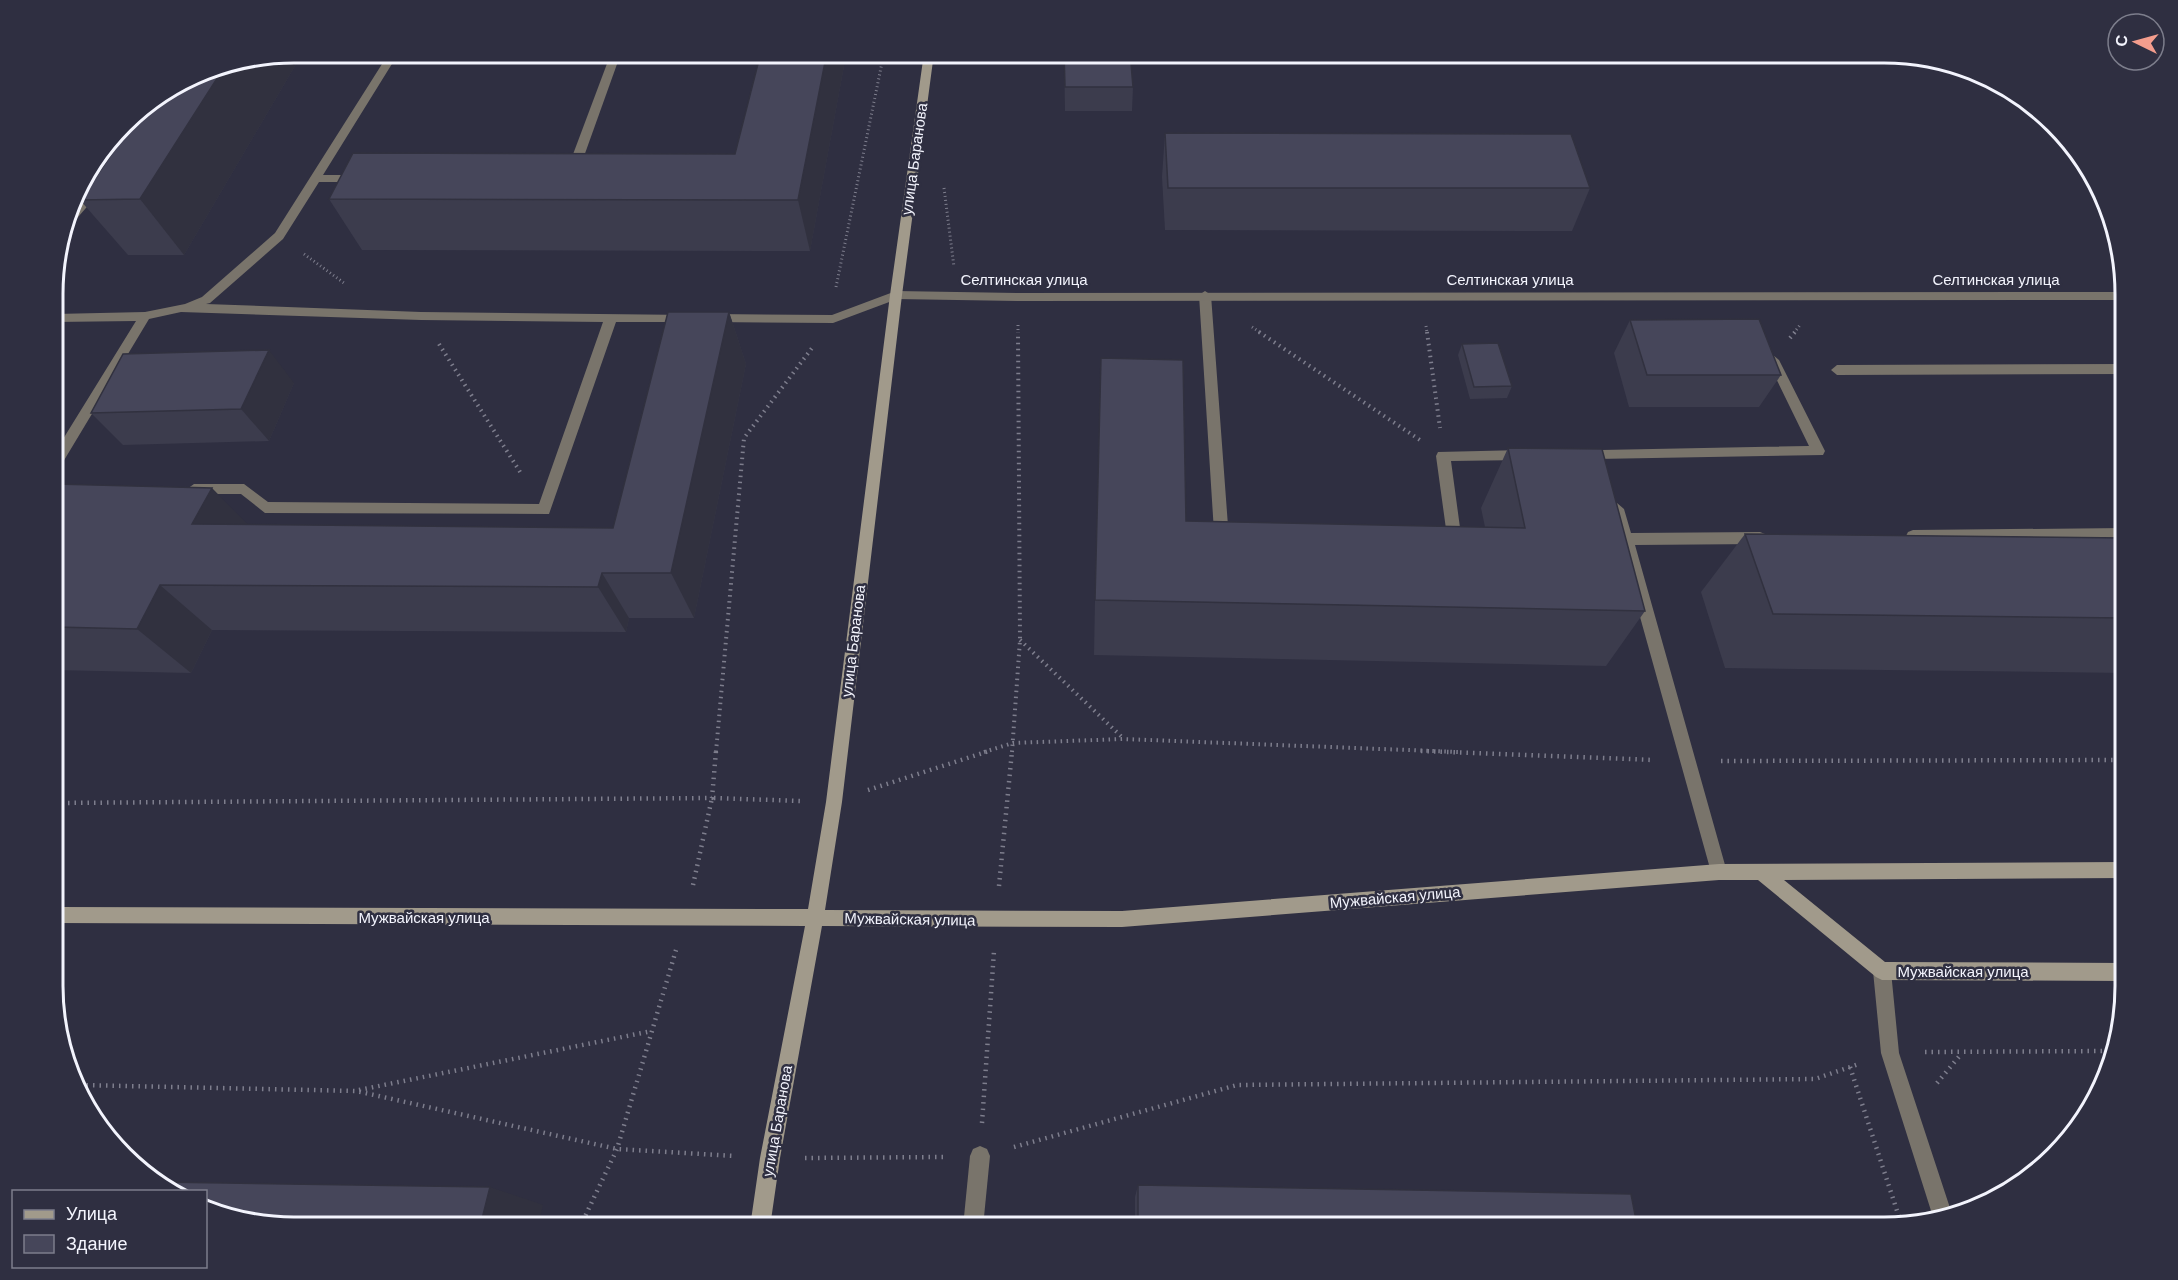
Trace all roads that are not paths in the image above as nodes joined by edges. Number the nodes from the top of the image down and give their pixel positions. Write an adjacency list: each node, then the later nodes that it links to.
1 (387, 63): 4 (street)
2 (612, 63): 7 (street)
3 (928, 63): 9 (street, улица Баранова)
4 (315, 178): 5 (street); 12 (street)
5 (373, 179)
6 (104, 180): 8 (street)
7 (558, 180)
8 (80, 207)
9 (896, 295): 10 (street, Селтинская улица); 15 (street); 34 (street, улица Баранова)
10 (1205, 295): 11 (street, Селтинская улица); 24 (street)
11 (2115, 296)
12 (181, 308): 13 (street); 15 (street)
13 (145, 316): 14 (street); 19 (street)
14 (63, 318)
15 (611, 318): 22 (street)
16 (1773, 360): 21 (street)
17 (2115, 369): 18 (street)
18 (1838, 370)
19 (63, 450)
20 (1533, 455): 25 (street)
21 (1598, 459)
22 (185, 489)
23 (1614, 497): 29 (street)
24 (1244, 532)
25 (1431, 534)
26 (2115, 534): 27 (street)
27 (1898, 537)
28 (1779, 538): 29 (street)
29 (1626, 539): 31 (street)
30 (2115, 870): 32 (street, Мужвайская улица)
31 (1719, 872): 32 (street, Мужвайская улица); 34 (street, Мужвайская улица)
32 (1763, 873): 35 (street, Мужвайская улица)
33 (63, 915): 34 (street, Мужвайская улица)
34 (815, 918): 39 (street, улица Баранова)
35 (1882, 971): 36 (street, Мужвайская улица); 38 (street)
36 (2115, 972)
37 (980, 1156): 40 (street)
38 (1941, 1210)
39 (761, 1217)
40 (974, 1217)

